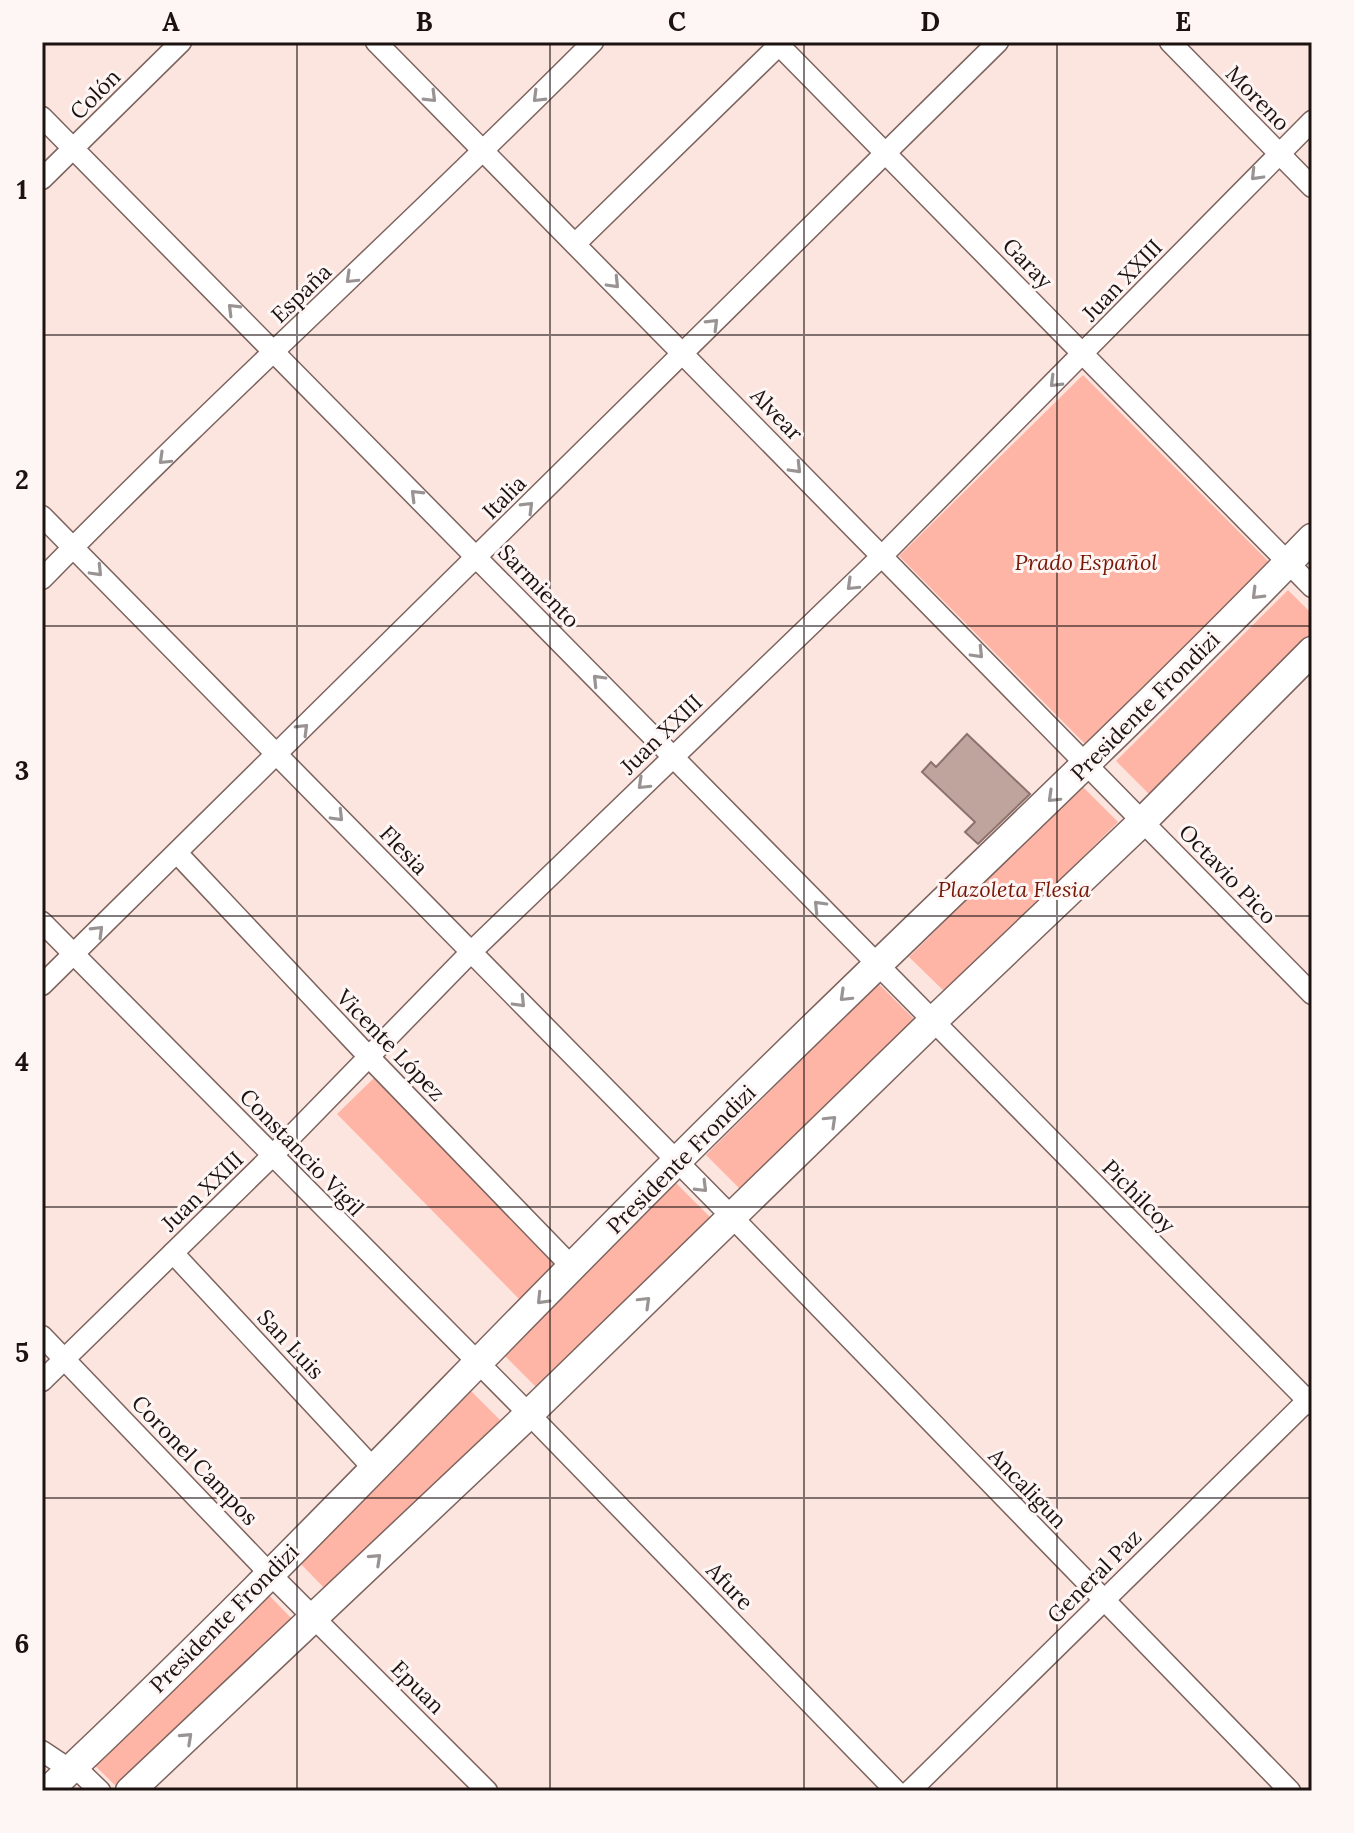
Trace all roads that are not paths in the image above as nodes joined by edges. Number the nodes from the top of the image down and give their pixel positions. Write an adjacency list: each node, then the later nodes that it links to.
1 (181, 42): 9 (street, Colón)
2 (376, 42): 10 (street, Alvear, one-way to 10)
3 (593, 42): 10 (street, España, one-way to 10)
4 (998, 42): 12 (street, Italia)
5 (1170, 42): 11 (street, Moreno)
6 (778, 44): 12 (street, Garay); 15 (street)
7 (42, 117): 9 (street, Sarmiento)
8 (1312, 121): 11 (street, Juan XXIII)
9 (73, 149): 13 (street, Colón); 16 (street, Sarmiento, one-way to 9)
10 (484, 151): 15 (street, Alvear); 16 (street, España, one-way to 16)
11 (1278, 152): 14 (street, Moreno); 18 (street, Juan XXIII, one-way to 18)
12 (886, 153): 17 (street, Italia, one-way to 12); 18 (street, Garay)
13 (42, 179)
14 (1312, 187)
15 (575, 244): 17 (street, Alvear, one-way to 17)
16 (274, 351): 21 (street, España, one-way to 21); 23 (street, Sarmiento, one-way to 16)
17 (683, 354): 22 (street, Alvear, one-way to 22); 23 (street, Italia, one-way to 17)
18 (1083, 354): 22 (street, Juan XXIII, one-way to 22); 24 (street, Garay)
19 (42, 516): 21 (street, Flesia)
20 (1312, 538): 24 (main road, Presidente Frondizi)
21 (73, 547): 25 (street, España); 28 (street, Flesia, one-way to 28)
22 (882, 556): 29 (street, Juan XXIII, one-way to 29); 30 (street, Alvear, one-way to 30)
23 (477, 557): 28 (street, Italia, one-way to 23); 29 (street, Sarmiento, one-way to 23)
24 (1288, 563): 26 (street, Garay); 30 (main road, Presidente Frondizi, one-way to 30)
25 (42, 579)
26 (1312, 587)
27 (1312, 651): 31 (main road)
28 (277, 755): 32 (street, Italia); 34 (street, Flesia, one-way to 34)
29 (672, 756): 34 (street, Juan XXIII, one-way to 34); 36 (street, Sarmiento, one-way to 29)
30 (1087, 765): 31 (street, Alvear); 36 (main road, Presidente Frondizi, one-way to 36)
31 (1143, 821): 38 (street, Octavio Pico); 39 (main road)
32 (177, 853): 35 (street, Italia, one-way to 32); 40 (street, Vicente López)
33 (42, 922): 35 (street, Constancio Vigil)
34 (471, 952): 40 (street, Juan XXIII); 42 (street, Flesia, one-way to 42)
35 (75, 955): 37 (street, Italia); 41 (street, Constancio Vigil)
36 (877, 965): 39 (street, Sarmiento); 42 (main road, Presidente Frondizi, one-way to 42)
37 (42, 985)
38 (1312, 994)
39 (933, 1021): 43 (main road, one-way to 39); 50 (street, Pichilcoy)
40 (369, 1057): 41 (street, Juan XXIII); 45 (street, Vicente López)
41 (272, 1156): 44 (street, Juan XXIII); 48 (street, Constancio Vigil)
42 (677, 1161): 43 (street, Flesia, one-way to 43); 45 (main road, Presidente Frondizi)
43 (732, 1217): 51 (main road, one-way to 43); 54 (street, Ancaligun)
44 (173, 1253): 47 (street, Juan XXIII); 52 (street, San Luis)
45 (573, 1268): 48 (main road, Presidente Frondizi, one-way to 48)
46 (42, 1336): 47 (street, Coronel Campos)
47 (65, 1359): 49 (street, Juan XXIII); 53 (street, Coronel Campos)
48 (478, 1365): 51 (street, Constancio Vigil); 52 (main road, Presidente Frondizi)
49 (42, 1381)
50 (1311, 1400): 54 (street, General Paz)
51 (529, 1414): 55 (main road, one-way to 51); 61 (street, Afure)
52 (373, 1468): 53 (main road, Presidente Frondizi)
53 (270, 1574): 55 (street, Coronel Campos); 57 (main road, Presidente Frondizi)
54 (1104, 1601): 62 (street, General Paz); 63 (street, Ancaligun)
55 (314, 1617): 59 (main road, one-way to 55); 60 (street, Epuan)
56 (42, 1751): 57 (street)
57 (55, 1782): 58 (street)
58 (100, 1791)
59 (130, 1791)
60 (487, 1791)
61 (896, 1791)
62 (910, 1791)
63 (1290, 1791)

